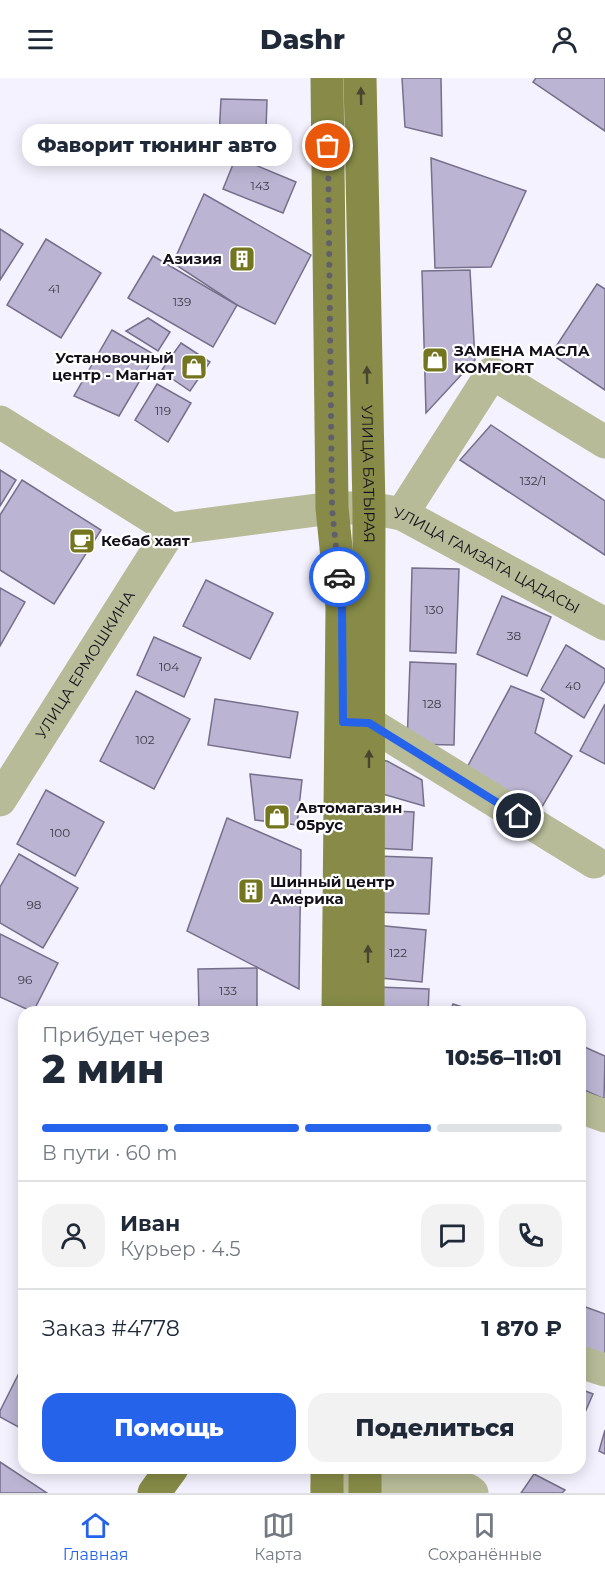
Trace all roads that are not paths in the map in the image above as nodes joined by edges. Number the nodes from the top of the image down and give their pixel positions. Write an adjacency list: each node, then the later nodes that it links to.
1 (327, 78): 5 (main road, УЛИЦА БАТЫРАЯ)
2 (360, 78): 6 (main road, УЛИЦА БАТЫРАЯ, one-way to 2)
3 (0, 422): 8 (street)
4 (605, 442): 7 (street)
5 (332, 508): 6 (street, УЛИЦА ГАМЗАТА ЦАДАСЫ); 8 (street, УЛИЦА ГАМЗАТА ЦАДАСЫ); 10 (main road, УЛИЦА БАТЫРАЯ)
6 (369, 508): 7 (street, УЛИЦА ГАМЗАТА ЦАДАСЫ); 10 (main road, УЛИЦА БАТЫРАЯ)
7 (402, 514): 9 (street, УЛИЦА ГАМЗАТА ЦАДАСЫ)
8 (171, 529): 11 (street, УЛИЦА ЕРМОШКИНА)
9 (605, 624)
10 (356, 723): 12 (street); 13 (main road, УЛИЦА БАТЫРАЯ); 14 (main road, УЛИЦА БАТЫРАЯ, one-way to 10)
11 (0, 800)
12 (594, 862)
13 (338, 1006)
14 (368, 1006)
15 (586, 1109): 16 (street)
16 (605, 1116)
17 (586, 1364): 18 (street)
18 (605, 1370)
19 (168, 1474): 22 (main road)
20 (365, 1481): 21 (street); 23 (street)
21 (327, 1483)
22 (154, 1493)
23 (472, 1493)

